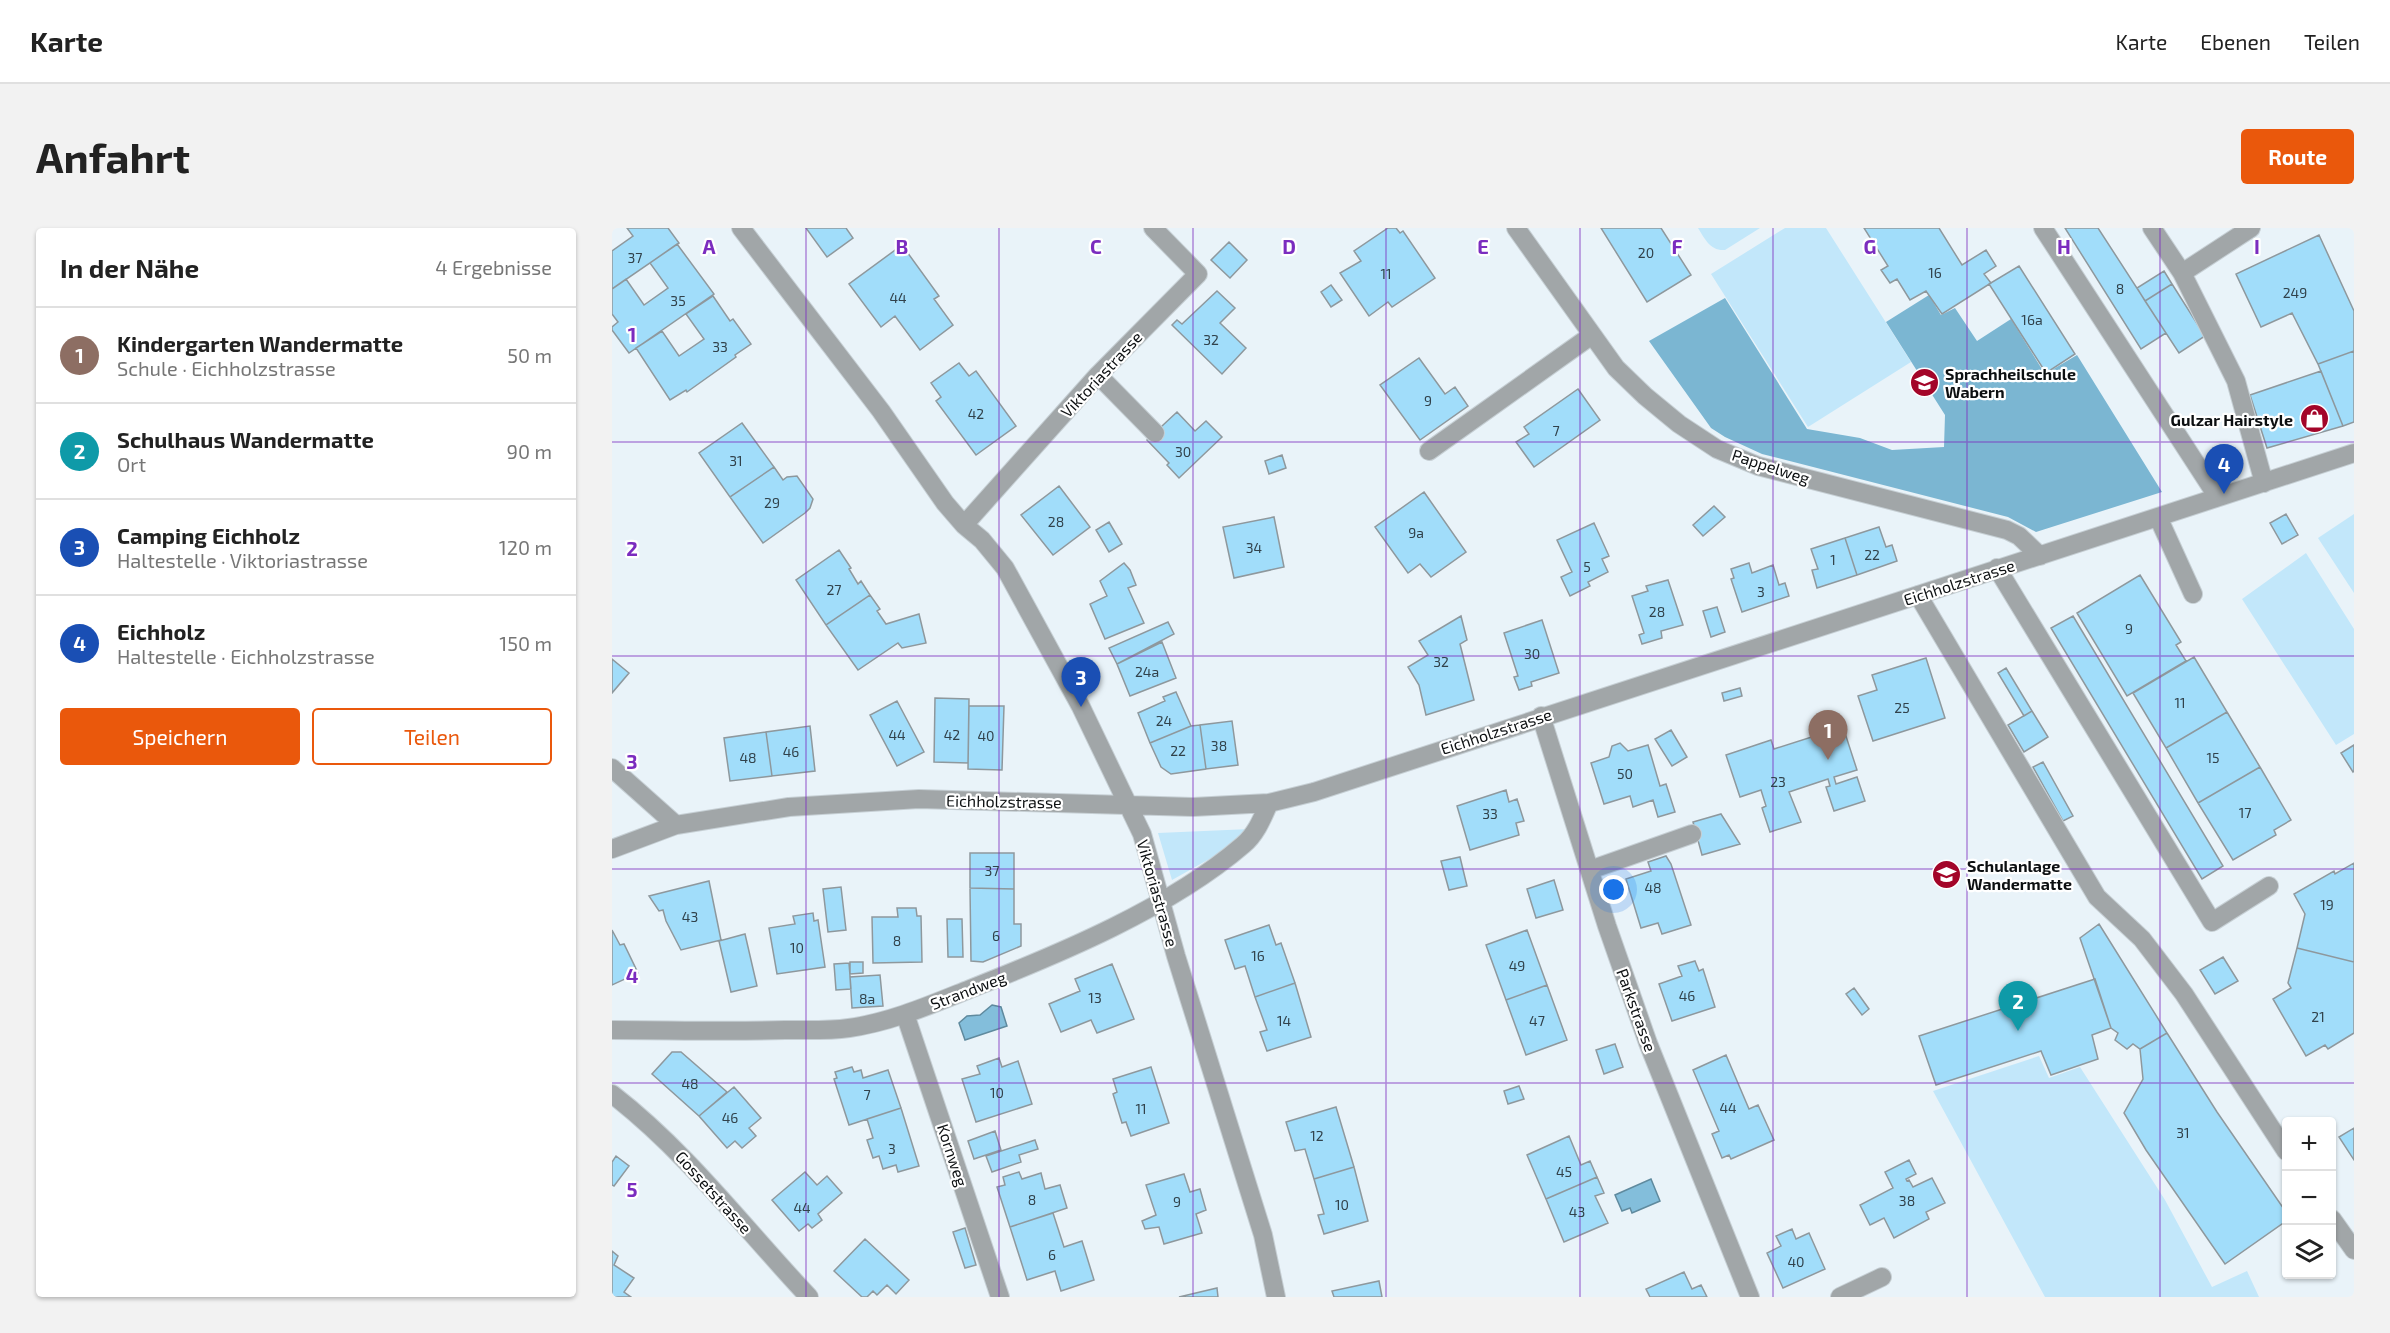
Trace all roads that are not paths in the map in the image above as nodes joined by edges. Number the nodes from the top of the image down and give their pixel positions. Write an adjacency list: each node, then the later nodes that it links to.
1 (741, 228): 16 (street, Viktoriastrasse)
2 (1153, 228): 9 (street, Viktoriastrasse)
3 (1516, 228): 8 (street, Pappelweg)
4 (2043, 228): 14 (street)
5 (2152, 228): 7 (street)
6 (2251, 228): 7 (street)
7 (2182, 273): 13 (street)
8 (1592, 335): 11 (street); 17 (street, Pappelweg)
9 (1098, 375): 10 (street); 16 (street, Viktoriastrasse)
10 (1155, 433)
11 (1429, 451)
12 (2354, 453): 13 (street, Eichholzstrasse)
13 (2264, 483): 14 (street, Eichholzstrasse)
14 (2217, 496): 15 (street, Eichholzstrasse)
15 (2158, 517): 17 (street, Eichholzstrasse); 19 (street)
16 (964, 525): 23 (street, Viktoriastrasse)
17 (2040, 556): 18 (street, Eichholzstrasse)
18 (1997, 568): 20 (street, Eichholzstrasse); 29 (street)
19 (2193, 594)
20 (1918, 595): 21 (street, Eichholzstrasse); 34 (street)
21 (1542, 716): 24 (street, Eichholzstrasse); 28 (street, Parkstrasse)
22 (612, 768): 25 (street)
23 (1126, 803): 24 (street, Eichholzstrasse); 25 (street, Eichholzstrasse); 30 (street, Viktoriastrasse)
24 (1269, 803): 30 (street, Strandweg)
25 (676, 825): 27 (street, Eichholzstrasse)
26 (1692, 834): 28 (street)
27 (612, 849)
28 (1590, 870): 41 (street, Parkstrasse)
29 (2270, 886)
30 (1160, 901): 31 (street, Strandweg); 40 (street, Viktoriastrasse)
31 (905, 1014): 32 (street, Strandweg); 39 (street, Kornweg)
32 (612, 1030)
33 (612, 1094): 38 (street, Gossetstrasse)
34 (2282, 1145)
35 (2335, 1225): 36 (street)
36 (2354, 1250)
37 (1882, 1277): 42 (street)
38 (809, 1297)
39 (1000, 1297)
40 (1276, 1297)
41 (1750, 1297)
42 (1840, 1297)

